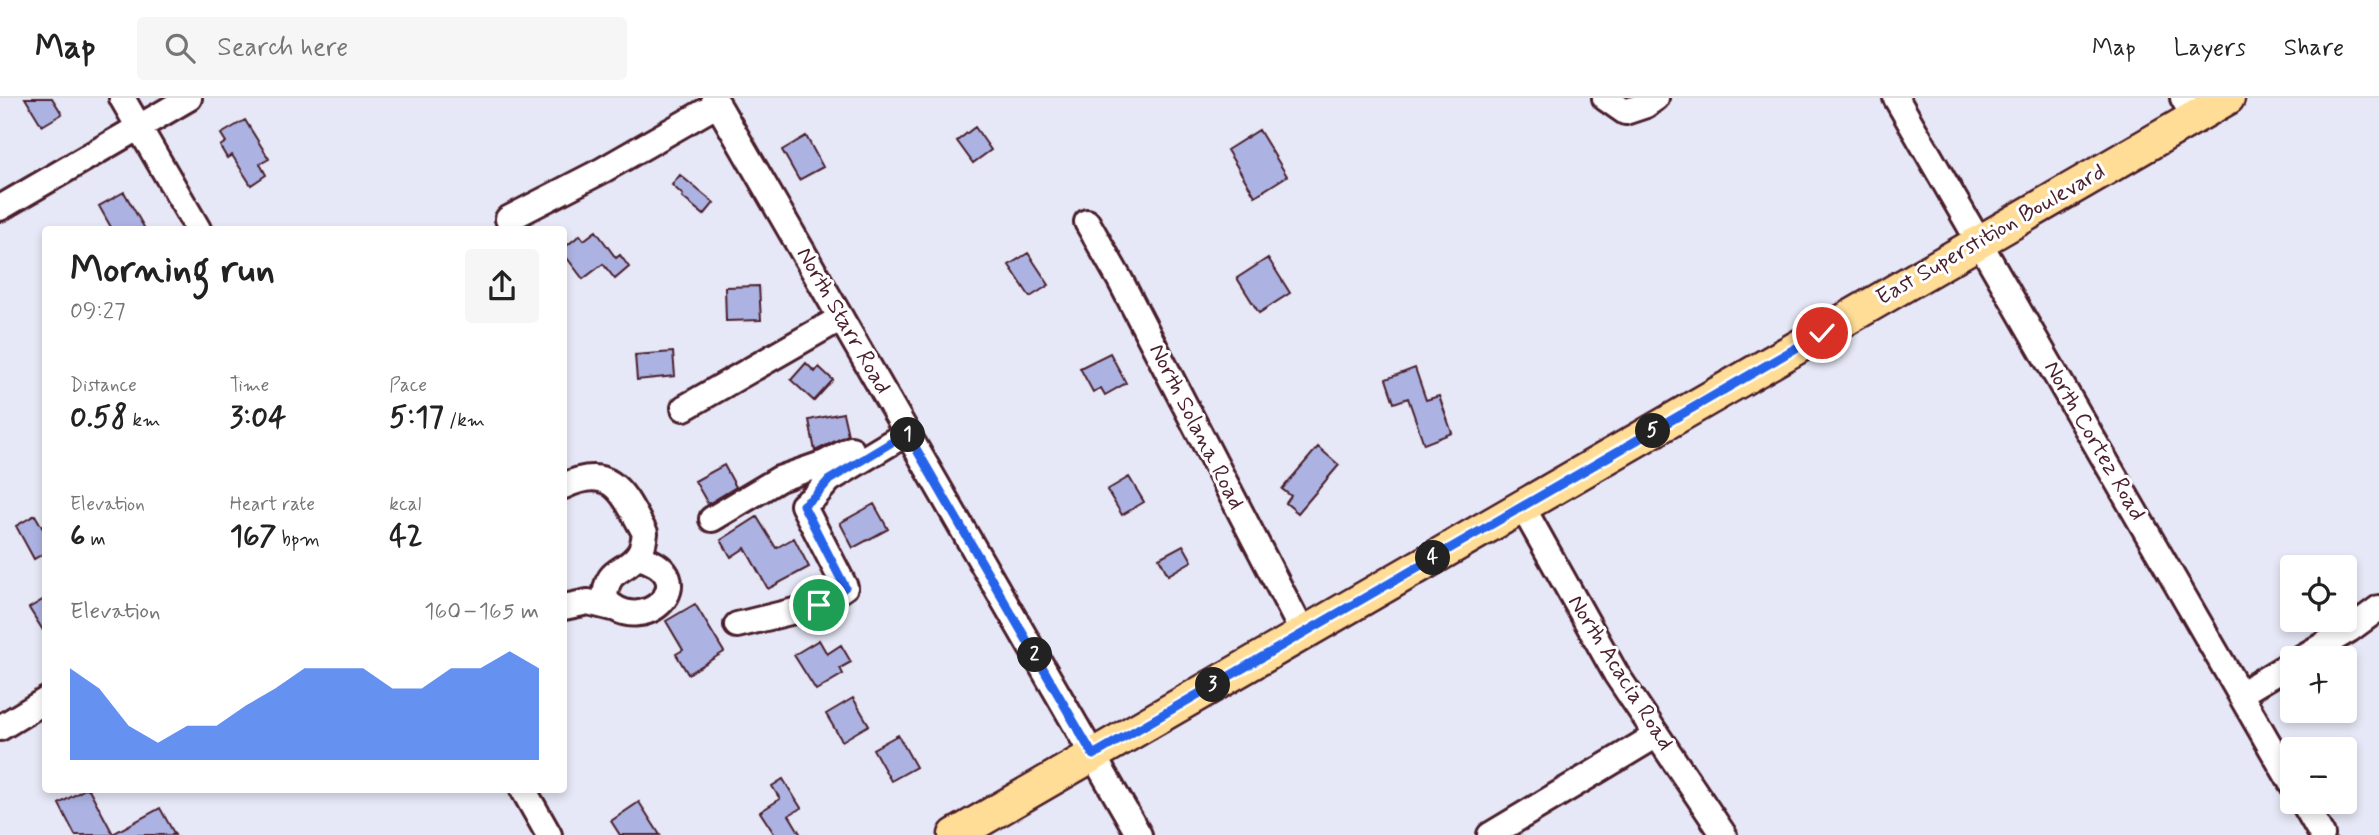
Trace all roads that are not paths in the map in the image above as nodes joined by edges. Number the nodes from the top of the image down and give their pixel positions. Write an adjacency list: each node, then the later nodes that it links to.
1 (122, 98): 9 (street)
2 (189, 98): 9 (street)
3 (1605, 98): 4 (street)
4 (1656, 98)
5 (1896, 98): 14 (street, North Cortez Road)
6 (2228, 98): 8 (main road, East Superstition Boulevard)
7 (716, 101): 11 (street); 15 (street, North Starr Road)
8 (2189, 108): 14 (main road, East Superstition Boulevard)
9 (139, 127): 10 (street); 13 (street)
10 (0, 208)
11 (508, 219)
12 (1087, 222): 26 (street, North Solana Road)
13 (196, 226)
14 (1979, 242): 19 (main road, East Superstition Boulevard); 29 (street, North Cortez Road)
15 (841, 318): 16 (street); 17 (street, North Starr Road)
16 (684, 408)
17 (904, 427): 20 (street); 25 (street); 33 (street, North Starr Road)
18 (567, 484): 21 (street)
19 (1522, 506): 26 (main road, East Superstition Boulevard); 32 (street, North Acacia Road)
20 (712, 519)
21 (638, 557): 23 (street); 23 (street)
22 (567, 606): 23 (street)
23 (612, 608)
24 (2379, 608): 27 (street)
25 (737, 625)
26 (1303, 633): 33 (main road, East Superstition Boulevard)
27 (2322, 646)
28 (2280, 670): 29 (street)
29 (2240, 694): 34 (street, North Cortez Road)
30 (42, 702): 31 (street)
31 (0, 728)
32 (1657, 735): 38 (street, North Acacia Road); 41 (street)
33 (1093, 755): 37 (main road, East Superstition Boulevard); 40 (street, North Starr Road)
34 (2280, 763)
35 (525, 793): 39 (street)
36 (2310, 814): 42 (street)
37 (959, 834)
38 (1720, 834)
39 (549, 835)
40 (1139, 835)
41 (1490, 835)
42 (2322, 835)

